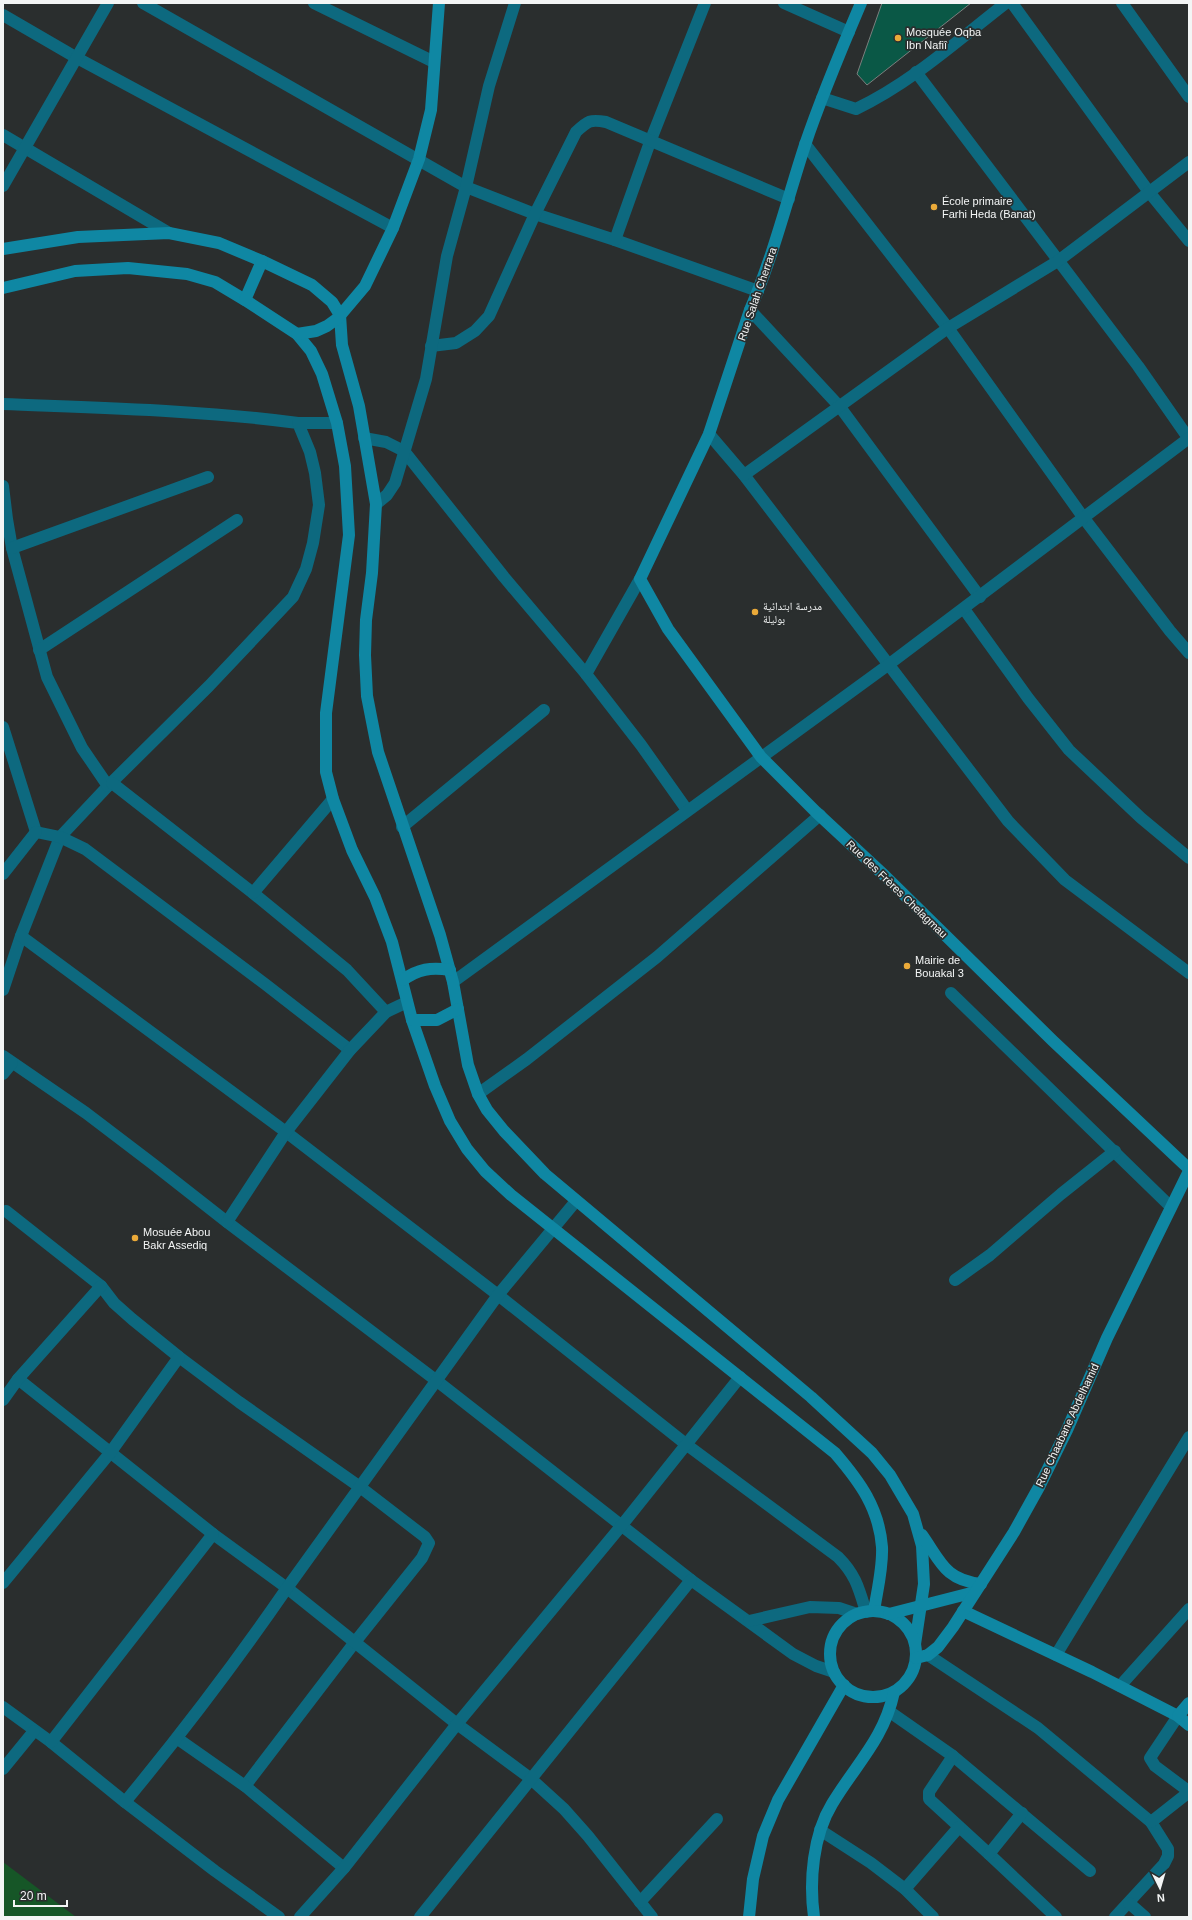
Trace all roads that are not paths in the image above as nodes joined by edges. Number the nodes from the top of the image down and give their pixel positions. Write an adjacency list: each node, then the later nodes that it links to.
1 (108, 3): 14 (street)
2 (143, 3): 23 (street)
3 (314, 3): 15 (street)
4 (439, 3): 15 (main road)
5 (515, 3): 26 (street)
6 (705, 3): 20 (street)
7 (784, 3): 13 (street)
8 (860, 3): 13 (main road, Rue Salah Cherrara)
9 (1006, 3): 16 (street)
10 (1012, 3): 27 (street)
11 (1122, 3): 17 (street)
12 (3, 15): 14 (street)
13 (849, 32): 18 (main road, Rue Salah Cherrara)
14 (77, 58): 22 (street); 30 (street)
15 (434, 62): 23 (main road)
16 (916, 72): 18 (street); 35 (street)
17 (1189, 97)
18 (822, 98): 21 (main road, Rue Salah Cherrara)
19 (3, 135): 22 (street)
20 (650, 142): 28 (street); 29 (street); 32 (street)
21 (805, 144): 28 (main road, Rue Salah Cherrara); 42 (street)
22 (25, 148): 25 (street); 31 (street)
23 (419, 159): 26 (street); 30 (main road)
24 (1189, 162): 27 (street)
25 (3, 186)
26 (466, 187): 29 (street); 44 (street)
27 (1149, 192): 33 (street); 35 (street)
28 (789, 199): 38 (main road, Rue Salah Cherrara)
29 (535, 214): 32 (street); 44 (street)
30 (393, 228): 41 (main road)
31 (169, 233): 34 (main road); 36 (main road)
32 (615, 240): 38 (street)
33 (1189, 241)
34 (3, 249)
35 (1058, 260): 42 (street); 51 (street)
36 (262, 261): 39 (main road); 41 (main road)
37 (3, 288): 39 (main road)
38 (758, 291): 40 (main road, Rue Salah Cherrara)
39 (245, 300): 43 (main road)
40 (750, 310): 46 (street); 49 (main road, Rue Salah Cherrara)
41 (340, 315): 43 (main road); 50 (main road)
42 (948, 328): 46 (street); 57 (street)
43 (297, 334): 47 (main road)
44 (431, 346): 52 (street)
45 (3, 404): 48 (street)
46 (840, 407): 53 (street); 61 (street)
47 (337, 423): 48 (street); 71 (main road)
48 (298, 424): 70 (street)
49 (709, 434): 53 (street); 60 (main road, Rue Salah Cherrara)
50 (364, 438): 52 (street); 56 (main road)
51 (1189, 439): 57 (street)
52 (404, 452): 56 (street); 66 (street)
53 (744, 475): 65 (street)
54 (208, 477): 59 (street)
55 (3, 486): 59 (street)
56 (376, 504): 74 (main road)
57 (1083, 517): 61 (street); 64 (street)
58 (237, 520): 63 (street)
59 (12, 548): 63 (street)
60 (640, 579): 66 (street); 69 (main road, Rue des Frères Chelagmau)
61 (980, 597): 62 (street)
62 (964, 609): 65 (street); 77 (street)
63 (39, 650): 70 (street)
64 (1189, 653)
65 (888, 665): 69 (street); 82 (street)
66 (586, 674): 72 (street)
67 (544, 710): 74 (street)
68 (3, 727): 75 (street)
69 (761, 757): 72 (street); 73 (main road, Rue des Frères Chelagmau)
70 (110, 785): 76 (street); 79 (street)
71 (333, 800): 79 (street); 83 (main road)
72 (687, 810): 84 (street)
73 (820, 815): 94 (street); 97 (main road, Rue des Frères Chelagmau)
74 (402, 827): 81 (main road)
75 (36, 832): 76 (street); 78 (street)
76 (60, 837): 80 (street); 91 (street)
77 (1189, 858)
78 (3, 874)
79 (253, 893): 89 (street)
80 (21, 936): 85 (street); 95 (street)
81 (450, 970): 83 (main road); 84 (main road)
82 (1189, 973)
83 (403, 980): 87 (main road)
84 (453, 982): 88 (main road)
85 (3, 990)
86 (951, 993): 96 (street)
87 (407, 1002): 89 (street); 90 (main road)
88 (458, 1009): 90 (main road); 94 (main road)
89 (386, 1012): 91 (street)
90 (412, 1020): 102 (main road)
91 (350, 1050): 95 (street)
92 (8, 1060): 93 (street); 101 (street)
93 (3, 1074)
94 (478, 1094): 98 (main road)
95 (286, 1132): 101 (street); 105 (street)
96 (1115, 1151): 99 (street); 103 (street)
97 (1189, 1170): 99 (main road, Rue Chaabane Abdelhamid)
98 (576, 1201): 102 (street); 116 (main road)
99 (1171, 1207): 121 (main road, Rue Chaabane Abdelhamid)
100 (6, 1211): 104 (street)
101 (227, 1222): 109 (street)
102 (553, 1227): 105 (street); 107 (main road)
103 (955, 1280)
104 (101, 1286): 106 (street); 108 (street)
105 (498, 1295): 109 (street); 112 (street)
106 (179, 1358): 113 (street); 114 (street)
107 (740, 1377): 112 (street); 125 (main road)
108 (18, 1379): 110 (street); 113 (street)
109 (437, 1381): 114 (street); 115 (street)
110 (3, 1400)
111 (1189, 1437): 131 (street)
112 (687, 1445): 115 (street); 125 (street)
113 (110, 1453): 117 (street); 119 (street)
114 (360, 1487): 120 (street); 128 (street)
115 (622, 1525): 118 (street); 141 (street)
116 (918, 1530): 121 (main road); 122 (main road)
117 (213, 1534): 120 (street); 145 (street)
118 (691, 1580): 127 (street); 148 (street)
119 (3, 1583)
120 (287, 1588): 128 (street); 144 (street)
121 (978, 1588): 122 (main road); 124 (main road, Rue Chaabane Abdelhamid)
122 (922, 1605): 126 (main road); 129 (main road)
123 (1189, 1609): 135 (street)
124 (963, 1611): 130 (main road, Rue Chaabane Abdelhamid); 131 (main road)
125 (866, 1612): 126 (main road); 127 (street); 133 (main road)
126 (889, 1614): 129 (main road)
127 (749, 1621): 133 (street)
128 (355, 1642): 141 (street); 149 (street)
129 (915, 1644): 132 (main road)
130 (928, 1655): 132 (main road); 153 (street)
131 (1056, 1655): 135 (main road)
132 (916, 1658): 136 (main road)
133 (834, 1672): 134 (main road)
134 (844, 1685): 136 (main road); 166 (main road)
135 (1120, 1686): 140 (main road)
136 (894, 1692): 139 (main road)
137 (1189, 1703): 140 (main road)
138 (3, 1707): 143 (street)
139 (890, 1712): 146 (street); 155 (main road)
140 (1178, 1716): 142 (main road); 153 (street)
141 (457, 1724): 148 (street); 157 (street)
142 (1189, 1725)
143 (34, 1731): 145 (street); 147 (street)
144 (178, 1739): 149 (street); 150 (street)
145 (51, 1742): 150 (street)
146 (953, 1756): 151 (street); 154 (street)
147 (3, 1769)
148 (530, 1778): 160 (street); 164 (street)
149 (246, 1786): 157 (street)
150 (125, 1802): 162 (street)
151 (1022, 1813): 156 (street); 158 (street)
152 (717, 1819): 160 (street)
153 (1151, 1822): 161 (street)
154 (959, 1827): 156 (street); 159 (street)
155 (820, 1830): 159 (street); 167 (main road)
156 (989, 1854): 169 (street)
157 (344, 1868): 163 (street)
158 (1090, 1871)
159 (905, 1889): 168 (street)
160 (640, 1902): 165 (street)
161 (1129, 1903): 170 (street); 171 (street)
162 (279, 1917)
163 (300, 1917)
164 (420, 1917)
165 (652, 1917)
166 (749, 1917)
167 (814, 1917)
168 (933, 1917)
169 (1056, 1917)
170 (1115, 1917)
171 (1145, 1917)

